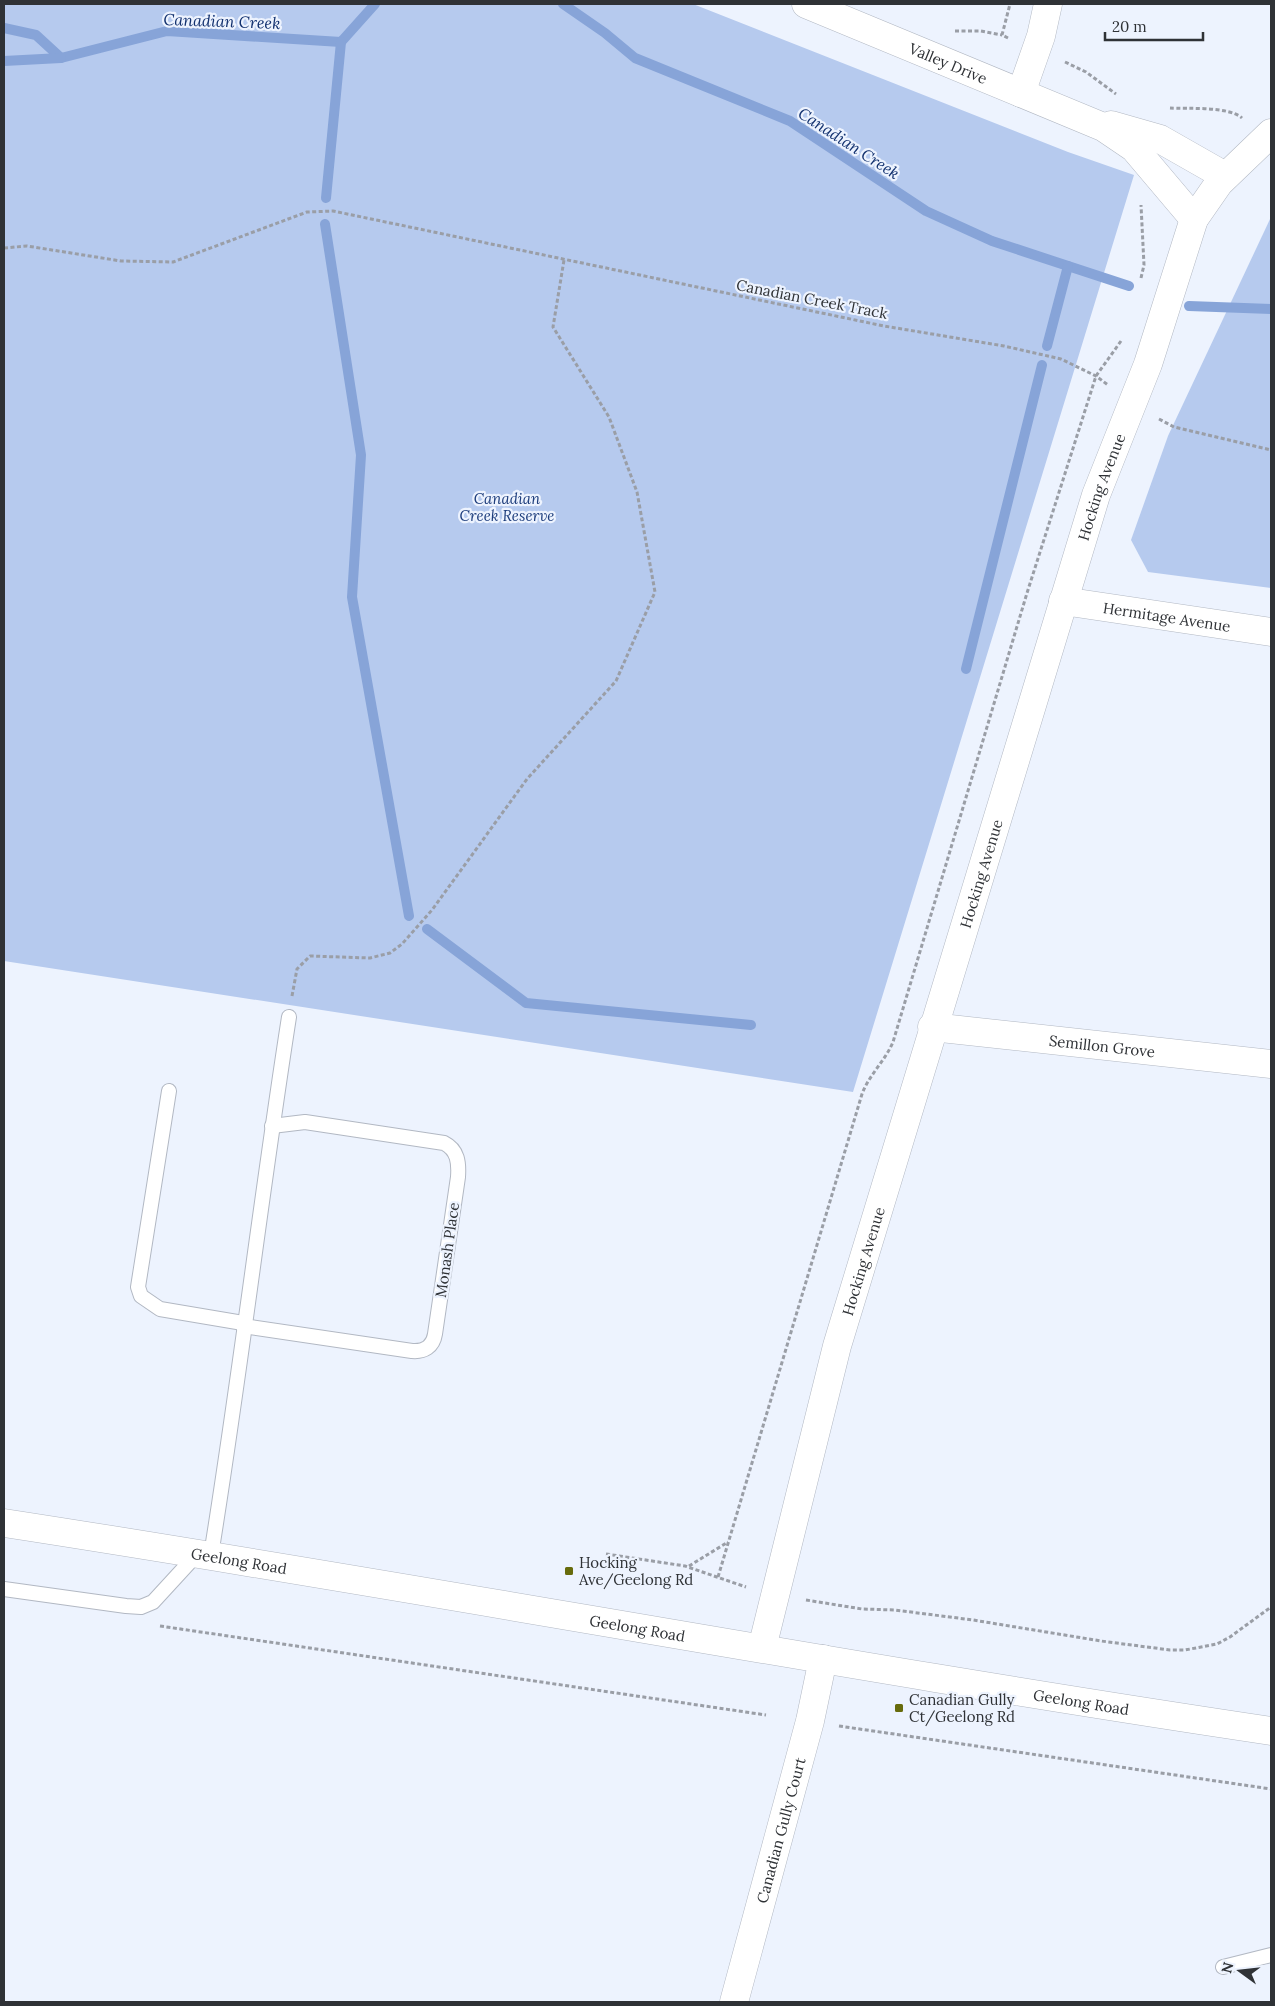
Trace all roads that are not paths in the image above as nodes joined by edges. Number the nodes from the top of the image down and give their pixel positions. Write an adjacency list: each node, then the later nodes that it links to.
1 (806, 4): 3 (street, Valley Drive)
2 (1048, 4): 3 (street)
3 (1021, 92): 4 (street, Valley Drive)
4 (1090, 120): 6 (street, Valley Drive); 7 (street, Valley Drive)
5 (1267, 137): 6 (street, Hocking Avenue)
6 (1225, 176): 7 (street, Hocking Avenue)
7 (1194, 219): 8 (street, Hocking Avenue)
8 (1063, 601): 9 (street, Hermitage Avenue); 11 (street, Hocking Avenue)
9 (1271, 632)
10 (289, 1017): 14 (lane)
11 (932, 1028): 12 (street, Semillon Grove); 19 (street, Hocking Avenue)
12 (1271, 1064)
13 (169, 1090): 15 (lane)
14 (272, 1126): 15 (lane); 15 (lane, Monash Place)
15 (243, 1325): 17 (lane)
16 (4, 1523): 17 (street, Geelong Road)
17 (205, 1554): 18 (lane); 19 (street, Geelong Road)
18 (4, 1589)
19 (762, 1648): 20 (street, Geelong Road)
20 (823, 1659): 21 (street, Geelong Road); 24 (street, Canadian Gully Court)
21 (1271, 1731)
22 (1271, 1955): 23 (lane)
23 (1223, 1967)
24 (734, 2002)

